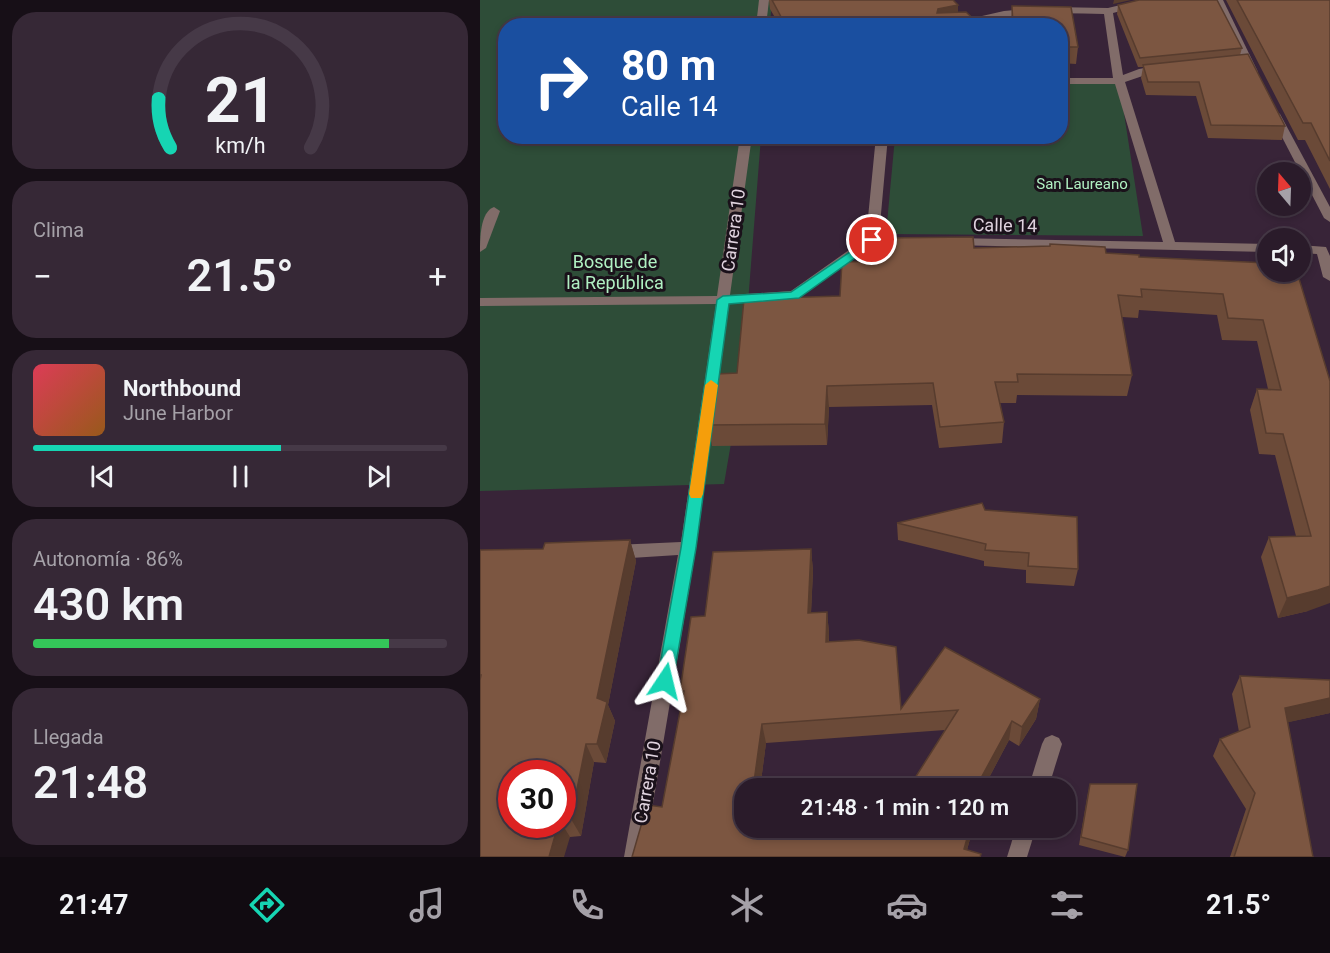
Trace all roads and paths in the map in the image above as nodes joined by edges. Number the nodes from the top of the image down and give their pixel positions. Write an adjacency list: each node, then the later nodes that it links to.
1 (764, 0): 5 (street)
2 (1214, 1): 10 (street)
3 (1150, 2): 4 (street)
4 (1108, 11): 6 (street); 9 (street)
5 (762, 18)
6 (984, 18)
7 (1178, 67): 9 (street)
8 (1068, 81): 9 (street)
9 (1119, 81): 20 (street)
10 (1259, 83)
11 (1270, 104): 15 (street)
12 (745, 144): 25 (street, Carrera 10)
13 (881, 144): 16 (street)
14 (494, 211): 22 (street)
15 (1330, 218)
16 (872, 240): 17 (street); 25 (street)
17 (908, 241)
18 (944, 242): 20 (street, Calle 14)
19 (1326, 245): 21 (street); 24 (street)
20 (1170, 246): 23 (street, Calle 14)
21 (1311, 247)
22 (480, 248)
23 (1257, 248)
24 (1330, 277)
25 (723, 300): 26 (street); 27 (street, Carrera 10)
26 (480, 302)
27 (688, 548): 28 (street); 32 (street, Carrera 10)
28 (596, 553)
29 (1052, 744): 30 (street)
30 (1041, 778)
31 (1023, 838): 33 (street)
32 (634, 857)
33 (1017, 857)

